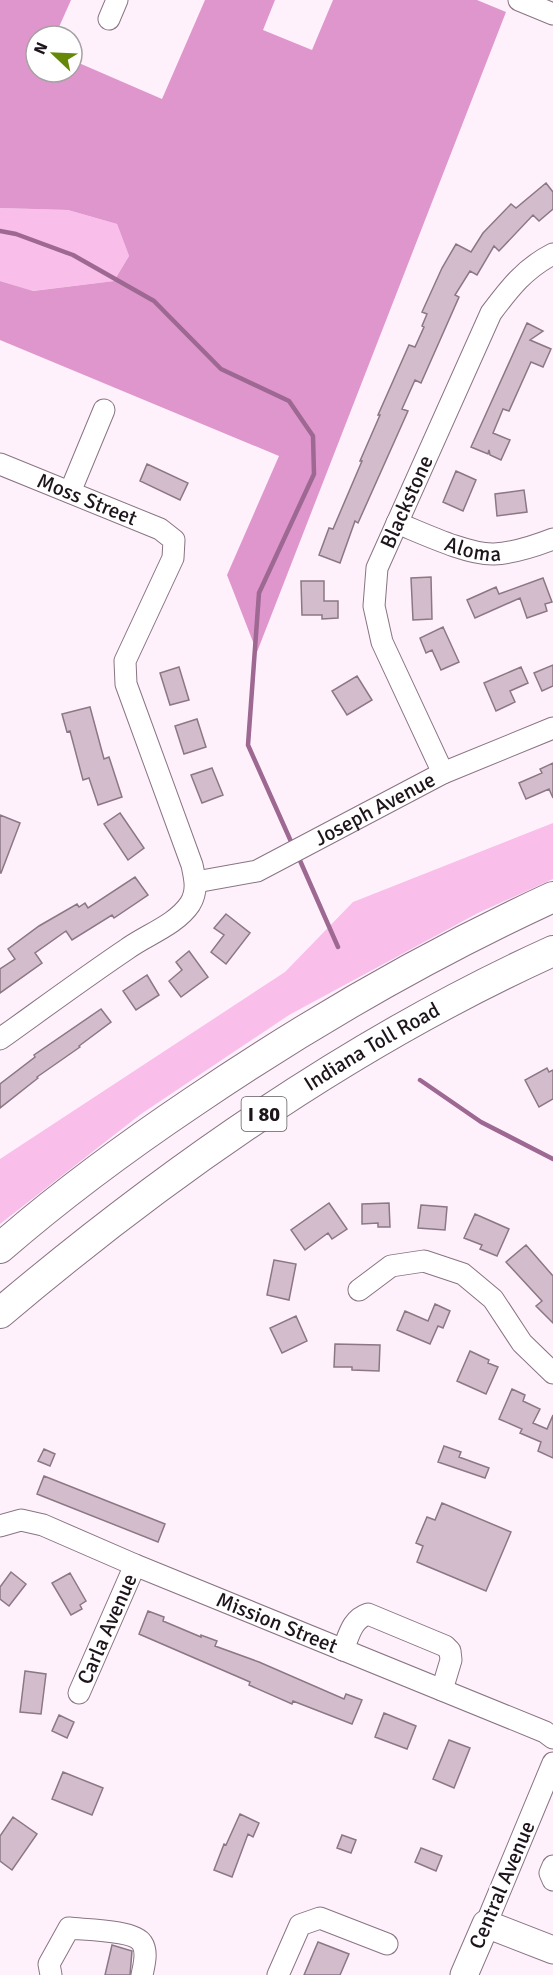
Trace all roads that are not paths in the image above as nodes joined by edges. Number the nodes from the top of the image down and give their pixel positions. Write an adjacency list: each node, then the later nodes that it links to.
1 (519, 0): 2 (street)
2 (553, 14)
3 (553, 254): 7 (street, Blackstone)
4 (104, 410): 6 (street)
5 (0, 464): 6 (street, Moss Street)
6 (70, 492): 11 (street, Moss Street)
7 (397, 523): 8 (street, Aloma); 10 (street, Blackstone)
8 (553, 539)
9 (553, 728): 10 (street, Joseph Avenue)
10 (443, 773): 11 (street, Joseph Avenue)
11 (196, 882): 14 (street)
12 (553, 897): 15 (highway, I 80)
13 (553, 951): 17 (highway, Indiana Toll Road / I 80)
14 (0, 1039)
15 (0, 1248)
16 (359, 1290): 18 (street)
17 (0, 1313)
18 (553, 1373)
19 (0, 1526): 20 (street, Mission Street)
20 (135, 1565): 21 (street, Mission Street); 23 (street, Carla Avenue)
21 (343, 1650): 22 (street, Mission Street); 22 (street)
22 (442, 1690): 24 (street, Mission Street)
23 (80, 1693)
24 (553, 1738)
25 (553, 1763): 28 (street, Central Avenue)
26 (553, 1866): 27 (street)
27 (553, 1880)
28 (486, 1924): 30 (main road); 34 (main road, Central Avenue)
29 (387, 1944): 33 (street)
30 (553, 1950)
31 (51, 1975): 32 (street)
32 (142, 1975)
33 (278, 1975)
34 (464, 1975)

